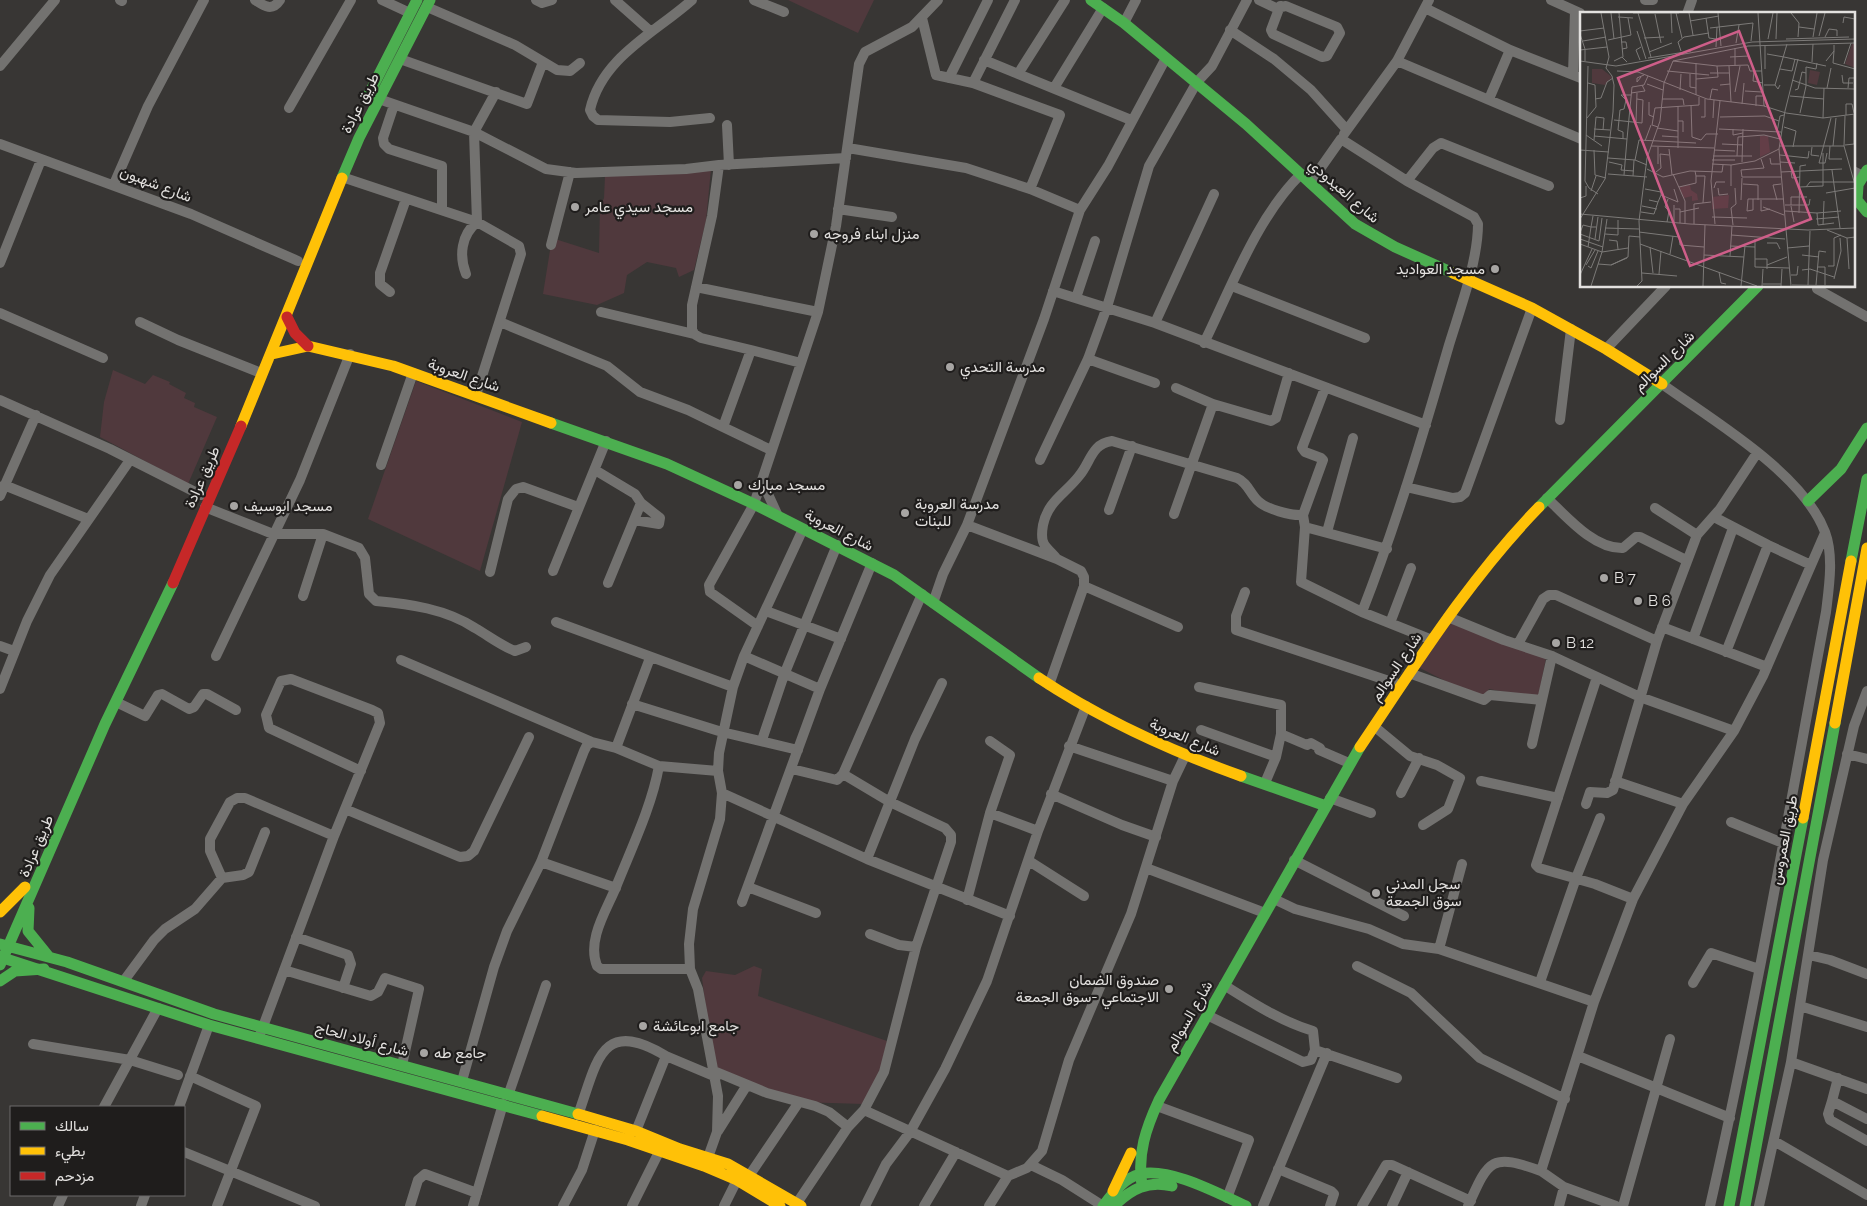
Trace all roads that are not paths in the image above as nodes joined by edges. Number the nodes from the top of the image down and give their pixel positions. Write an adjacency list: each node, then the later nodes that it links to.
1 (55, 0): 43 (street)
2 (204, 0): 71 (street)
3 (255, 0): 4 (street)
4 (280, 0)
5 (351, 0): 54 (street)
6 (382, 0): 31 (street)
7 (536, 0): 8 (street)
8 (552, 0)
9 (615, 0): 34 (street)
10 (692, 0): 34 (street)
11 (754, 0): 28 (street)
12 (938, 0): 32 (street)
13 (988, 0): 46 (street)
14 (1016, 0): 39 (street)
15 (1065, 0): 44 (street)
16 (1091, 0): 27 (main road, شارع العيدودي)
17 (1136, 0): 33 (street)
18 (1247, 0): 35 (street)
19 (1259, 0): 26 (street)
20 (1551, 0): 29 (street)
21 (1645, 0): 22 (street)
22 (1653, 0)
23 (1692, 0): 30 (street)
24 (425, 2): 31 (main road, طريق عرادة); 38 (main road, طريق عرادة); 40 (street)
25 (1427, 4): 36 (street); 41 (street)
26 (1280, 6): 26 (street)
27 (1103, 8): 33 (main road, شارع العيدودي); 49 (street)
28 (784, 12)
29 (1578, 12): 45 (street)
30 (1688, 12)
31 (410, 13): 51 (main road, طريق عرادة)
32 (922, 18): 46 (street); 62 (street)
33 (1124, 23): 37 (main road, شارع العيدودي)
34 (650, 30): 55 (street)
35 (1230, 30): 47 (street); 59 (street)
36 (1510, 50): 45 (street); 52 (street)
37 (1166, 58): 47 (main road, شارع العيدودي); 56 (street)
38 (400, 59): 50 (street); 51 (main road, طريق عرادة)
39 (984, 60): 44 (street); 48 (street)
40 (543, 62): 42 (street); 50 (street)
41 (1396, 62): 52 (street); 59 (street)
42 (580, 63)
43 (0, 66)
44 (1018, 74): 49 (street)
45 (1577, 76)
46 (949, 78): 48 (street)
47 (1197, 82): 67 (main road, شارع العيدودي); 98 (street)
48 (973, 83): 73 (street)
49 (1054, 88): 56 (street)
50 (496, 92): 58 (street)
51 (373, 97): 53 (street); 68 (main road, طريق عرادة); 86 (main road, طريق عرادة)
52 (1489, 99): 60 (street)
53 (394, 105): 58 (street); 78 (street)
54 (290, 108)
55 (710, 118)
56 (1131, 120): 79 (street)
57 (727, 125): 64 (street)
58 (474, 132): 65 (street); 83 (street)
59 (1344, 134): 69 (street); 70 (street)
60 (1580, 139)
61 (0, 144): 63 (street, شارع شهبون)
62 (847, 153): 64 (street); 73 (street); 77 (street)
63 (41, 160): 71 (street, شارع شهبون); 87 (street)
64 (724, 165): 65 (street); 91 (street)
65 (570, 172): 85 (street)
66 (1861, 172): 74 (main road)
67 (1301, 174): 70 (main road, شارع العيدودي); 90 (street)
68 (342, 177): 76 (street); 103 (main road, طريق عرادة)
69 (1408, 181): 72 (street); 89 (street)
70 (1310, 183): 89 (main road, شارع العيدودي)
71 (114, 184): 86 (street, شارع شهبون)
72 (1549, 186)
73 (1030, 189): 79 (street)
74 (1855, 190): 80 (main road)
75 (1214, 194): 107 (street)
76 (406, 199): 78 (street); 96 (street)
77 (838, 209): 82 (street); 101 (street)
78 (442, 210): 83 (street)
79 (1080, 210): 95 (street)
80 (1867, 212): 81 (main road)
81 (1854, 214)
82 (892, 217)
83 (477, 222): 88 (street); 106 (street)
84 (1095, 241): 97 (street)
85 (551, 245)
86 (298, 261): 120 (main road, طريق عرادة)
87 (0, 263)
88 (466, 274)
89 (1468, 279): 99 (main road, شارع العيدودي); 132 (street)
90 (1232, 286): 110 (street); 111 (street)
91 (696, 287): 101 (street); 109 (street)
92 (1664, 288): 113 (street)
93 (1756, 288): 124 (main road, شارع السوالم)
94 (1818, 289): 104 (street)
95 (1053, 291): 97 (street); 165 (street)
96 (390, 292)
97 (1076, 298): 98 (street)
98 (1107, 307): 107 (street); 118 (street)
99 (1532, 308): 108 (main road, شارع العيدودي); 148 (street)
100 (601, 312): 109 (street)
101 (818, 312): 119 (street)
102 (0, 313): 117 (street)
103 (287, 317): 112 (main road); 115 (main road, طريق عرادة)
104 (1867, 317)
105 (140, 322): 120 (street)
106 (500, 322): 127 (street); 133 (street)
107 (1155, 323): 111 (street)
108 (1571, 329): 113 (main road, شارع العيدودي); 131 (street)
109 (694, 334): 114 (street)
110 (1365, 338)
111 (1204, 343): 122 (street)
112 (308, 346): 115 (main road, شارع العروبة); 116 (main road, شارع العروبة)
113 (1606, 349): 124 (main road, شارع العيدودي)
114 (751, 350): 119 (street); 133 (street)
115 (272, 354): 155 (main road, طريق عرادة)
116 (350, 354): 121 (main road, شارع العروبة); 171 (street)
117 (103, 358)
118 (1088, 358): 123 (street); 141 (street)
119 (801, 363): 138 (street)
120 (256, 371): 149 (main road, طريق عرادة)
121 (413, 373): 127 (main road, شارع العروبة); 142 (street)
122 (1289, 374): 126 (street); 129 (street)
123 (1155, 383)
124 (1662, 384): 139 (street); 151 (main road, شارع السوالم)
125 (1176, 388): 129 (street)
126 (1326, 388): 132 (street); 160 (street)
127 (476, 395): 136 (main road, شارع العروبة)
128 (0, 400): 130 (street)
129 (1214, 404): 143 (street)
130 (36, 415): 140 (street); 147 (street)
131 (1560, 420)
132 (1426, 425): 148 (street)
133 (723, 427): 138 (street)
134 (1867, 428): 152 (main road)
135 (1353, 438): 169 (street)
136 (606, 441): 144 (street); 154 (main road, شارع العروبة)
137 (1132, 446): 143 (street); 158 (street); 178 (street)
138 (771, 450): 146 (street)
139 (1757, 453): 152 (street); 162 (street)
140 (130, 460): 149 (street); 163 (street)
141 (1040, 460)
142 (381, 465)
143 (1191, 466): 159 (street); 160 (street)
144 (595, 470): 153 (street); 156 (street)
145 (1867, 479): 413 (main road, طريق العمروس)
146 (762, 481): 154 (street); 161 (street)
147 (4, 485): 150 (street); 163 (street)
148 (1406, 487): 176 (street)
149 (201, 495): 294 (main road, طريق عرادة)
150 (0, 496)
151 (1547, 498): 179 (street); 195 (main road, شارع السوالم)
152 (1808, 501): 170 (street)
153 (641, 503): 164 (street); 164 (street)
154 (754, 504): 161 (main road, شارع العروبة); 198 (street)
155 (205, 507): 171 (street); 230 (main road, طريق عرادة)
156 (578, 507): 183 (street); 184 (street)
157 (1654, 508): 173 (street)
158 (1109, 510)
159 (1174, 514)
160 (1302, 515): 166 (street)
161 (778, 516): 168 (main road, شارع العروبة)
162 (1714, 517): 167 (street); 173 (street)
163 (88, 519): 209 (street)
164 (634, 520): 186 (street)
165 (967, 525): 178 (street); 192 (street)
166 (1305, 527): 169 (street); 194 (street)
167 (1733, 528): 175 (street); 202 (street)
168 (803, 529): 174 (main road, شارع العروبة); 193 (street)
169 (1326, 532): 176 (street)
170 (1825, 532): 181 (street); 282 (street)
171 (274, 534): 172 (street); 211 (street)
172 (323, 534): 190 (street); 208 (street)
173 (1697, 535): 179 (street)
174 (837, 545): 180 (main road, شارع العروبة); 200 (street)
175 (1768, 545): 181 (street); 210 (street)
176 (1387, 548): 194 (street)
177 (1867, 548): 191 (main road, طريق العمروس)
178 (1057, 559): 187 (street)
179 (1686, 560): 201 (street)
180 (872, 563): 189 (main road, شارع العروبة); 203 (street)
181 (1811, 565): 216 (street)
182 (1411, 568): 197 (street)
183 (553, 571)
184 (490, 572)
185 (1867, 579): 191 (main road)
186 (608, 583)
187 (1084, 586): 199 (street); 221 (street)
188 (1244, 592): 222 (street)
189 (922, 594): 192 (main road, شارع العروبة); 258 (street)
190 (303, 596)
191 (1858, 599): 414 (main road, طريق العمروس)
192 (933, 603): 221 (main road, شارع العروبة)
193 (766, 611): 198 (street); 200 (street)
194 (1362, 612): 197 (street)
195 (1448, 617): 204 (main road, شارع السوالم); 206 (street)
196 (556, 622): 214 (street)
197 (1390, 623): 204 (street)
198 (758, 626): 212 (street)
199 (1178, 626)
200 (806, 627): 203 (street); 218 (street)
201 (1662, 627): 202 (street); 205 (street)
202 (1693, 639): 210 (street)
203 (841, 640): 226 (street)
204 (1432, 640): 217 (main road, شارع السوالم)
205 (1657, 640): 206 (street); 228 (street)
206 (1518, 644): 213 (street)
207 (0, 646): 209 (street)
208 (526, 647)
209 (14, 651): 225 (street)
210 (1726, 652): 216 (street)
211 (216, 656)
212 (744, 656): 218 (street); 224 (street)
213 (1552, 656): 219 (street); 229 (street)
214 (650, 658): 224 (street); 231 (street)
215 (401, 660): 243 (street)
216 (1767, 667): 237 (street)
217 (1409, 673): 222 (main road, شارع السوالم); 229 (street)
218 (784, 675): 226 (street); 241 (street)
219 (1597, 677): 228 (street); 266 (street)
220 (942, 684): 267 (street)
221 (1048, 685): 233 (main road, شارع العروبة)
222 (1401, 685): 235 (main road, شارع السوالم)
223 (1199, 687): 239 (street)
224 (733, 688): 238 (street)
225 (0, 689)
226 (820, 689): 247 (street)
227 (1867, 691): 232 (street)
228 (1640, 696): 237 (street); 261 (street)
229 (1542, 700): 244 (street)
230 (116, 702): 234 (street); 294 (main road, طريق عرادة)
231 (632, 704): 238 (street); 246 (street)
232 (1865, 704): 248 (street)
233 (1086, 706): 245 (street); 249 (main road, شارع العروبة)
234 (236, 710)
235 (1375, 727): 251 (street); 253 (main road, شارع السوالم)
236 (1201, 730): 250 (street)
237 (1734, 731): 270 (street)
238 (722, 732): 241 (street); 257 (street)
239 (1281, 734): 250 (street); 253 (street)
240 (529, 737): 271 (street)
241 (762, 740): 247 (street)
242 (990, 741): 272 (street)
243 (592, 742): 246 (street); 286 (street)
244 (1532, 744)
245 (1069, 746): 259 (street); 264 (street)
246 (616, 748): 254 (street)
247 (798, 750): 255 (street)
248 (1847, 754): 252 (street); 310 (street)
249 (1185, 756): 259 (street); 262 (main road, شارع العروبة)
250 (1276, 757): 262 (street)
251 (1419, 758): 265 (street); 277 (street)
252 (1867, 759)
253 (1350, 763): 268 (main road, شارع السوالم)
254 (659, 766): 257 (street); 293 (street)
255 (792, 769): 258 (street); 274 (street)
256 (361, 771): 256 (street); 271 (street)
257 (718, 771): 263 (street)
258 (843, 774): 267 (street)
259 (1173, 781): 281 (street)
260 (1480, 781): 266 (street)
261 (1615, 781): 269 (street); 270 (street)
262 (1266, 783): 268 (main road, شارع العروبة)
263 (722, 793): 274 (street); 315 (street)
264 (1051, 794): 278 (street); 281 (street)
265 (1401, 794)
266 (1558, 798): 290 (street)
267 (890, 802): 283 (street); 292 (street)
268 (1328, 802): 273 (street); 284 (main road, شارع السوالم)
269 (1586, 804)
270 (1683, 804): 297 (street)
271 (345, 809): 280 (street)
272 (990, 813): 278 (street); 298 (street)
273 (1370, 813)
274 (772, 818): 283 (street); 291 (street)
275 (1600, 818): 290 (street)
276 (1731, 822): 282 (street)
277 (1423, 824)
278 (1038, 831): 285 (street)
279 (265, 832): 289 (street)
280 (334, 836): 289 (street); 306 (street)
281 (1156, 837): 288 (street)
282 (1783, 844): 316 (street)
283 (867, 860): 292 (street)
284 (1294, 860): 296 (main road, شارع السوالم); 304 (street)
285 (1029, 861): 295 (street); 303 (street)
286 (542, 862): 293 (street); 347 (street)
287 (1462, 864): 308 (street)
288 (1146, 868): 302 (street); 375 (street)
289 (222, 878): 320 (street)
290 (1576, 878): 297 (street); 321 (street)
291 (748, 887): 299 (street); 301 (street)
292 (937, 887): 298 (street); 307 (street)
293 (616, 888): 315 (street)
294 (29, 889): 300 (main road); 309 (main road, طريق عرادة); 312 (main road)
295 (1084, 896)
296 (1274, 899): 302 (main road, شارع السوالم); 308 (street)
297 (1633, 899): 326 (street)
298 (967, 900): 303 (street)
299 (742, 902)
300 (0, 912)
301 (816, 913)
302 (1265, 913): 324 (main road, شارع السوالم)
303 (1010, 916): 367 (street)
304 (1404, 916)
305 (870, 934): 307 (street)
306 (296, 937): 317 (street); 325 (street)
307 (916, 947): 359 (street)
308 (1439, 949): 321 (street)
309 (2, 952): 311 (main road)
310 (1809, 954): 318 (street); 327 (street)
311 (22, 957): 312 (main road, شارع أولاد الحاج); 314 (main road, شارع أولاد الحاج)
312 (48, 957): 320 (main road, شارع أولاد الحاج)
313 (1357, 966): 352 (street)
314 (44, 969): 319 (main road); 328 (main road, شارع أولاد الحاج)
315 (690, 969): 342 (street)
316 (1759, 969): 322 (street); 361 (street)
317 (284, 970): 325 (street); 332 (street)
318 (1867, 974)
319 (0, 981)
320 (123, 982): 332 (main road, شارع أولاد الحاج)
321 (1540, 982): 326 (street)
322 (1693, 983)
323 (546, 985): 351 (street)
324 (1224, 986): 329 (main road, شارع السوالم); 335 (street)
325 (343, 988): 341 (street)
326 (1594, 1002): 338 (street)
327 (1800, 1006): 331 (street); 340 (street)
328 (158, 1008): 330 (main road, شارع أولاد الحاج); 339 (street)
329 (1207, 1015): 335 (street); 358 (main road, شارع السوالم)
330 (210, 1025): 332 (main road, شارع أولاد الحاج); 344 (street)
331 (1867, 1026)
332 (261, 1033): 341 (main road, شارع أولاد الحاج); 355 (main road, شارع أولاد الحاج)
333 (1670, 1038): 349 (street)
334 (34, 1044): 339 (street)
335 (1315, 1050): 336 (street)
336 (1327, 1053): 345 (street); 376 (street)
337 (666, 1056): 342 (street); 360 (street); 365 (street)
338 (1578, 1056): 349 (street); 352 (street)
339 (130, 1060): 343 (street); 356 (street)
340 (1791, 1062): 346 (street); 368 (street)
341 (402, 1065): 347 (main road, شارع أولاد الحاج)
342 (715, 1074): 348 (street); 366 (street)
343 (178, 1075)
344 (190, 1076): 357 (street); 379 (street)
345 (1397, 1078)
346 (1838, 1078): 350 (street); 353 (street)
347 (462, 1081): 351 (main road, شارع أولاد الحاج)
348 (747, 1085): 354 (street); 366 (street)
349 (1656, 1088): 361 (street); 411 (street)
350 (1867, 1089)
351 (509, 1093): 360 (main road, شارع أولاد الحاج)
352 (1565, 1099): 377 (street)
353 (1832, 1101): 362 (street); 369 (street)
354 (799, 1102): 363 (street); 380 (street)
355 (503, 1104): 364 (main road, شارع أولاد الحاج); 386 (street)
356 (105, 1106)
357 (179, 1106)
358 (1157, 1106): 370 (main road, شارع السوالم); 389 (street)
359 (864, 1110): 363 (street); 367 (street)
360 (578, 1115): 365 (main road, شارع أولاد الحاج)
361 (1730, 1118): 412 (street)
362 (1867, 1119)
363 (848, 1127): 392 (street)
364 (595, 1130): 372 (main road, شارع أولاد الحاج); 398 (street)
365 (636, 1131): 374 (main road, شارع أولاد الحاج)
366 (717, 1132): 374 (street)
367 (910, 1132): 373 (street); 393 (street)
368 (1774, 1140): 387 (street); 415 (street)
369 (1867, 1142)
370 (1135, 1150): 382 (main road); 384 (main road); 391 (main road, شارع السوالم)
371 (185, 1152): 379 (street)
372 (659, 1152): 374 (main road, شارع أولاد الحاج); 399 (street)
373 (956, 1152): 381 (street); 402 (street)
374 (707, 1162): 380 (main road, شارع أولاد الحاج); 383 (main road, شارع أولاد الحاج)
375 (1031, 1165): 381 (street); 391 (street)
376 (1278, 1169): 405 (street); 406 (street)
377 (1541, 1171): 385 (street); 390 (street)
378 (1408, 1172): 390 (street); 407 (street); 408 (street)
379 (230, 1173): 394 (street); 395 (street)
380 (749, 1176): 392 (main road, شارع أولاد الحاج)
381 (1008, 1176): 403 (street)
382 (1168, 1176): 384 (main road); 388 (main road)
383 (737, 1180): 400 (street); 401 (main road, شارع أولاد الحاج)
384 (1137, 1181): 388 (main road); 391 (main road)
385 (1564, 1187): 409 (street); 410 (street)
386 (477, 1193): 396 (street); 397 (street)
387 (1867, 1195)
388 (1213, 1196): 389 (main road)
389 (1227, 1202): 404 (main road)
390 (1470, 1203)
391 (1107, 1204)
392 (799, 1205)
393 (868, 1205)
394 (217, 1206)
395 (315, 1206)
396 (410, 1206)
397 (473, 1206)
398 (563, 1206)
399 (632, 1206)
400 (724, 1206)
401 (780, 1206)
402 (924, 1206)
403 (989, 1206)
404 (1246, 1206)
405 (1263, 1206)
406 (1330, 1206)
407 (1362, 1206)
408 (1392, 1206)
409 (1559, 1206)
410 (1616, 1206)
411 (1623, 1206)
412 (1710, 1206)
413 (1729, 1206)
414 (1745, 1206)
415 (1760, 1206)

